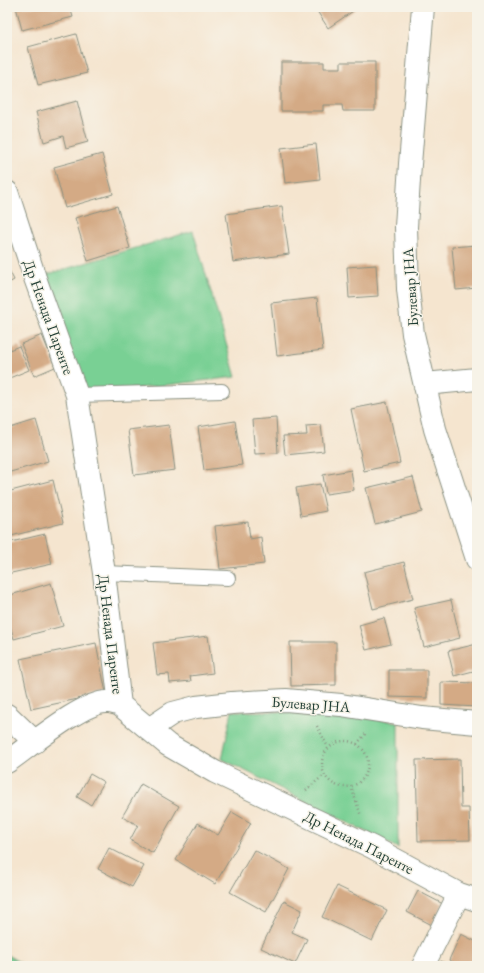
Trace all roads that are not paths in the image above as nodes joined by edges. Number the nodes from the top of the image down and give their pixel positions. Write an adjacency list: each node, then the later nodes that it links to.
1 (423, 7): 4 (street, Булевар ЈНА)
2 (7, 192): 6 (street, Др Ненада Паренте)
3 (477, 379): 4 (street)
4 (425, 384): 7 (street, Булевар ЈНА)
5 (222, 392): 6 (lane)
6 (77, 395): 8 (street, Др Ненада Паренте)
7 (477, 559)
8 (104, 573): 9 (lane); 10 (street, Др Ненада Паренте)
9 (228, 578)
10 (120, 705): 13 (street, Др Ненада Паренте); 14 (street)
11 (7, 715): 14 (street)
12 (477, 723): 13 (street, Булевар ЈНА)
13 (149, 729): 16 (street, Др Ненада Паренте)
14 (35, 742): 15 (street)
15 (7, 762)
16 (468, 897): 17 (street)
17 (423, 966)

